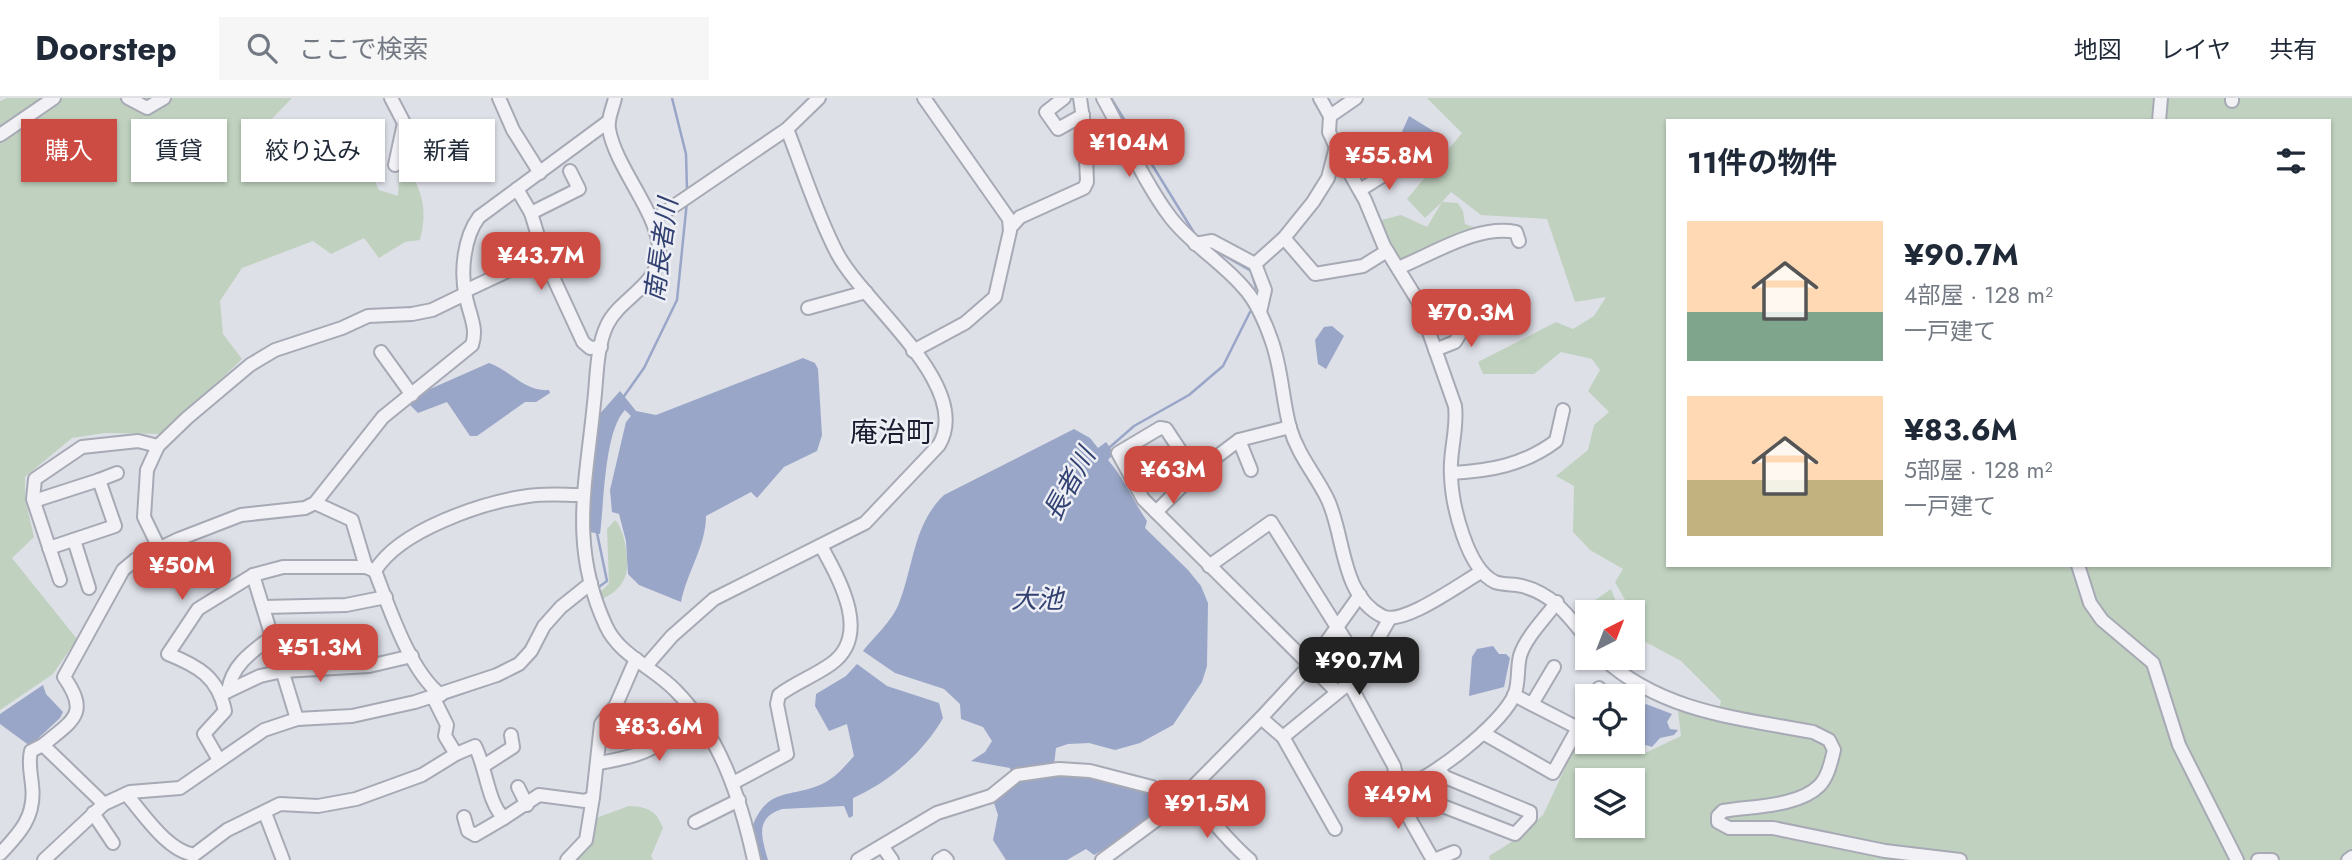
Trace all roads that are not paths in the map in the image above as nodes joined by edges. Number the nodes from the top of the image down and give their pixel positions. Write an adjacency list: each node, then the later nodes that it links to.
1 (54, 98): 20 (street)
2 (128, 98): 3 (street)
3 (164, 98)
4 (391, 98): 22 (street)
5 (499, 98): 25 (street)
6 (615, 98): 18 (street)
7 (819, 98): 19 (street)
8 (924, 98): 30 (street)
9 (1064, 98): 15 (street)
10 (1080, 98): 15 (street)
11 (1103, 98): 33 (street)
12 (1320, 98): 16 (street)
13 (1356, 98): 16 (street)
14 (2161, 98): 17 (street)
15 (1083, 115): 30 (street)
16 (1330, 116): 21 (street)
17 (2159, 119)
18 (609, 121): 25 (street); 29 (street)
19 (787, 129): 29 (street); 39 (street)
20 (0, 135)
21 (1336, 147): 27 (street); 31 (street)
22 (395, 165)
23 (1400, 165): 27 (street)
24 (570, 172): 28 (street)
25 (540, 173): 26 (street)
26 (517, 189): 28 (street); 38 (street)
27 (1360, 190): 34 (street)
28 (531, 213): 35 (street)
29 (652, 220): 43 (street)
30 (1010, 228): 45 (street)
31 (1284, 238): 34 (street); 36 (street)
32 (1519, 241): 37 (street)
33 (1198, 242): 36 (street); 41 (street)
34 (1387, 251): 37 (street)
35 (544, 254): 38 (street); 43 (street)
36 (1255, 264): 41 (street)
37 (1398, 268): 44 (street)
38 (465, 292): 47 (street); 51 (street)
39 (866, 292): 40 (street); 45 (street)
40 (808, 308)
41 (1260, 312): 49 (street)
42 (1458, 320): 44 (street)
43 (601, 347): 57 (street)
44 (1435, 350): 55 (street)
45 (913, 351): 62 (street)
46 (381, 352): 47 (street)
47 (412, 395): 59 (street)
48 (1563, 410): 55 (street)
49 (1290, 427): 50 (street); 73 (street)
50 (1239, 440): 52 (street); 54 (street)
51 (158, 446): 58 (street); 64 (street)
52 (1251, 470)
53 (117, 473): 56 (street)
54 (1195, 473): 60 (street); 60 (street)
55 (1451, 473): 68 (street)
56 (99, 480): 58 (street); 61 (street)
57 (583, 495): 67 (street); 71 (street)
58 (34, 501): 63 (street)
59 (315, 503): 64 (street); 67 (street)
60 (1156, 512): 65 (street)
61 (74, 540): 63 (street); 72 (street)
62 (821, 546): 82 (street); 108 (street)
63 (49, 548): 70 (street)
64 (160, 550): 102 (street)
65 (1209, 566): 79 (street); 84 (street)
66 (2079, 567): 141 (street)
67 (371, 569): 69 (street); 74 (street)
68 (1481, 572): 75 (street); 77 (street)
69 (253, 575): 76 (street); 89 (street)
70 (60, 580)
71 (591, 583): 82 (street); 92 (street)
72 (89, 588)
73 (1360, 595): 77 (street); 79 (street)
74 (386, 597): 76 (street); 81 (street)
75 (1558, 602): 78 (street); 91 (street)
76 (264, 607): 80 (street)
77 (1390, 618): 83 (street)
78 (1575, 624)
79 (1337, 626): 83 (street); 84 (street)
80 (273, 636): 87 (street); 89 (street)
81 (412, 656): 87 (street); 92 (street)
82 (641, 663): 105 (street); 108 (street)
83 (1364, 664): 88 (street)
84 (1310, 665): 90 (street); 94 (street)
85 (1555, 667): 93 (street)
86 (1617, 670): 140 (street)
87 (283, 671): 89 (street); 95 (street)
88 (1349, 683): 90 (street); 110 (street)
89 (225, 692): 104 (street)
90 (1337, 692): 101 (street)
91 (1514, 695): 93 (street); 98 (street)
92 (437, 696): 95 (street); 103 (street)
93 (1532, 704): 97 (street)
94 (1261, 718): 101 (street); 111 (street)
95 (297, 719): 104 (street)
96 (660, 724): 105 (street)
97 (1575, 726)
98 (1483, 733): 99 (street); 107 (street)
99 (1575, 733)
100 (510, 735): 106 (street)
101 (1283, 737): 124 (street)
102 (43, 745): 115 (street); 128 (street)
103 (456, 754): 106 (street); 120 (street)
104 (219, 760): 112 (street)
105 (599, 762): 113 (street)
106 (485, 765): 122 (street)
107 (1438, 769): 110 (street); 118 (street)
108 (733, 783): 114 (street)
109 (518, 787): 116 (street)
110 (1399, 789): 139 (street)
111 (1187, 793): 117 (street); 138 (street)
112 (126, 794): 115 (street); 120 (street)
113 (593, 797): 116 (street); 132 (street)
114 (739, 800): 123 (street); 129 (street)
115 (104, 804): 119 (street)
116 (527, 805): 122 (street)
117 (1176, 805): 126 (street); 137 (street)
118 (1440, 805)
119 (93, 813): 125 (street); 130 (street)
120 (265, 813): 131 (street)
121 (464, 817): 122 (street)
122 (504, 818)
123 (695, 822)
124 (1335, 829)
125 (113, 843)
126 (882, 846): 133 (street); 134 (street)
127 (1454, 852): 139 (street)
128 (0, 854)
129 (751, 856)
130 (44, 860)
131 (283, 860)
132 (567, 860)
133 (858, 860)
134 (892, 860)
135 (939, 860): 136 (street)
136 (947, 860)
137 (1102, 860)
138 (1250, 860)
139 (1434, 860)
140 (1960, 860)
141 (2237, 860)
142 (2258, 860): 143 (street)
143 (2272, 860)

